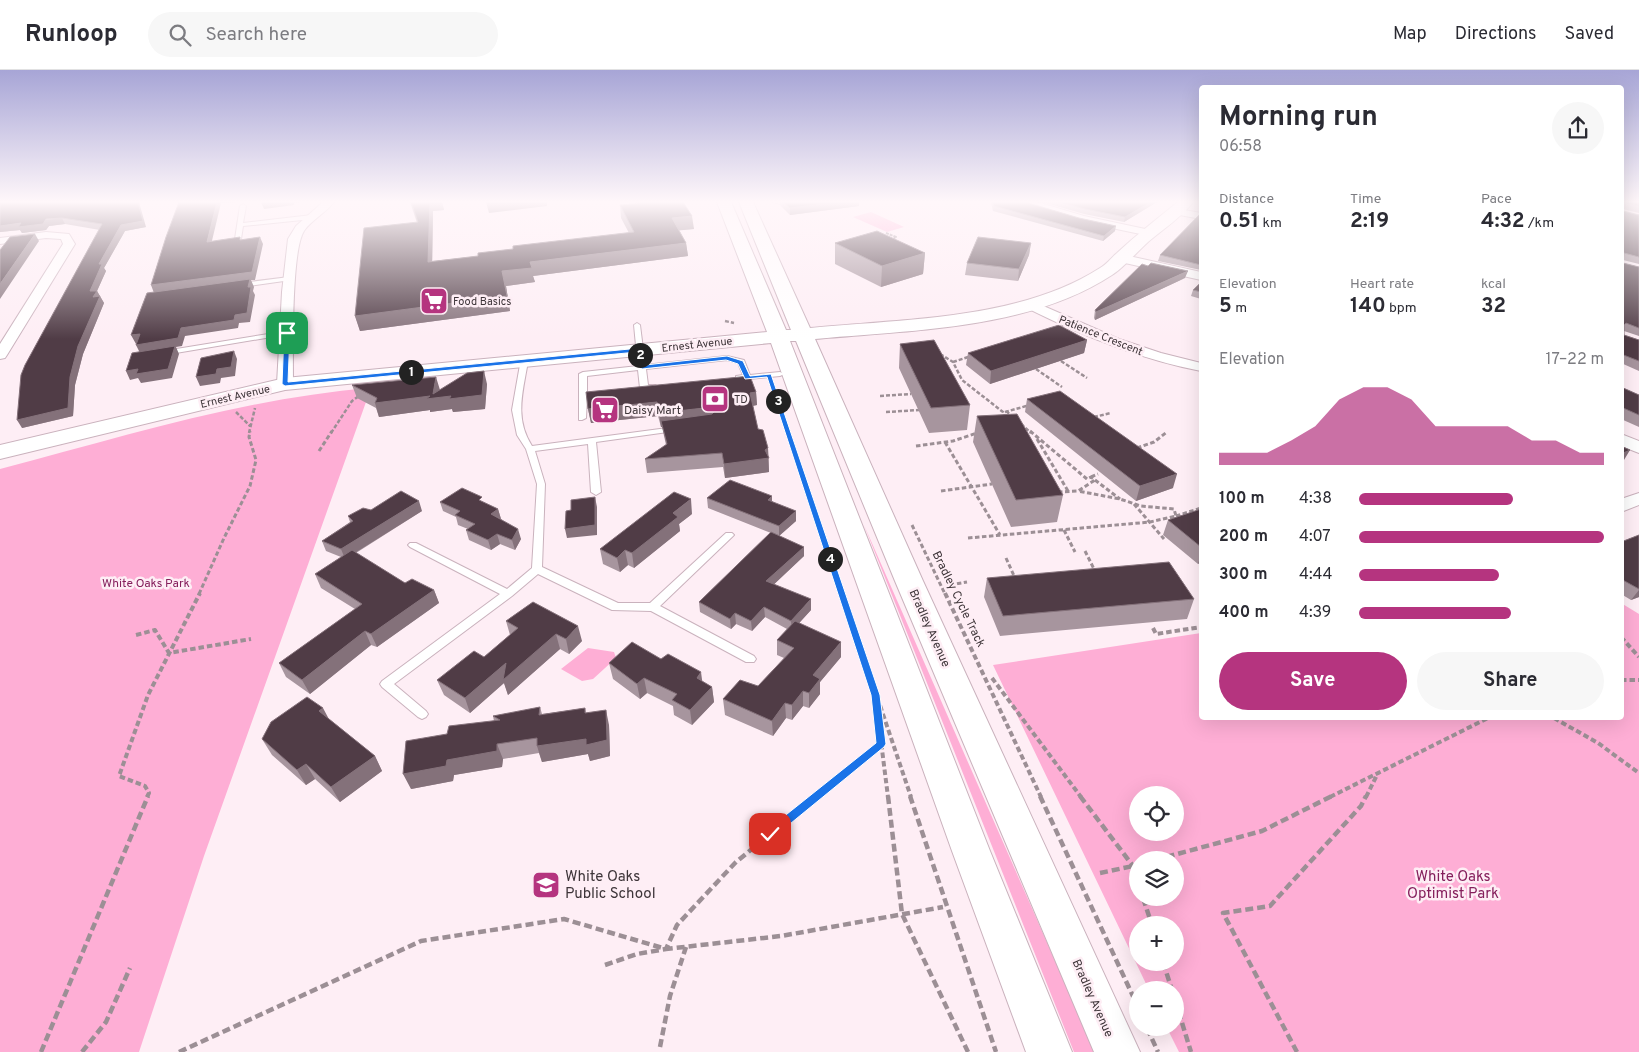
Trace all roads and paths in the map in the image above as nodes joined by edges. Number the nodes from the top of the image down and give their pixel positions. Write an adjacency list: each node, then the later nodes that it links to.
1 (67, 248): 17 (street)
2 (293, 248): 8 (street)
3 (745, 248): 13 (main road, Bradley Avenue)
4 (759, 248): 13 (main road, Bradley Avenue)
5 (1132, 248): 6 (main road, Ernest Avenue)
6 (1120, 258): 7 (street); 10 (main road, Ernest Avenue)
7 (1199, 276)
8 (289, 279): 9 (lane); 12 (street)
9 (236, 286)
10 (1032, 305): 13 (main road, Ernest Avenue); 22 (street, Patience Crescent)
11 (637, 325): 18 (lane)
12 (287, 333): 15 (lane); 30 (street)
13 (787, 348): 18 (main road, Ernest Avenue); 24 (lane); 137 (main road, Bradley Avenue); 138 (main road, Bradley Avenue)
14 (933, 350): 21 (path)
15 (159, 354)
16 (980, 354): 21 (path)
17 (0, 355)
18 (641, 358): 19 (main road, Ernest Avenue); 25 (lane); 33 (lane); 38 (lane)
19 (524, 361): 30 (main road, Ernest Avenue); 63 (lane)
20 (1061, 361): 26 (path)
21 (953, 362): 28 (path)
22 (1199, 367)
23 (1036, 369): 32 (path)
24 (769, 375): 25 (lane); 111 (path)
25 (748, 378): 27 (lane)
26 (1087, 378)
27 (731, 379)
28 (962, 380): 29 (path); 45 (path)
29 (955, 381)
30 (285, 384): 65 (main road, Ernest Avenue)
31 (664, 386): 33 (lane)
32 (1062, 387)
33 (644, 388): 34 (lane)
34 (636, 389)
35 (366, 390): 64 (path)
36 (600, 393): 38 (lane)
37 (911, 394): 39 (path)
38 (583, 395): 47 (lane)
39 (880, 396)
40 (257, 403): 52 (path)
41 (1031, 404): 45 (path)
42 (233, 409): 52 (path)
43 (918, 410): 44 (path)
44 (886, 412)
45 (1004, 412): 49 (path); 51 (path)
46 (1111, 413): 48 (path)
47 (582, 418)
48 (1088, 418)
49 (1016, 419): 50 (path); 56 (path)
50 (1011, 422)
51 (1006, 424)
52 (250, 426): 105 (path)
53 (681, 428): 58 (lane)
54 (980, 432): 59 (path)
55 (1167, 432): 61 (path)
56 (1036, 436): 67 (path); 72 (path)
57 (1624, 440): 62 (street)
58 (592, 441): 63 (lane); 74 (lane)
59 (945, 442): 60 (path); 70 (path)
60 (916, 446)
61 (1136, 448)
62 (1639, 448)
63 (530, 449): 93 (lane)
64 (319, 451)
65 (0, 452)
66 (1098, 474): 67 (path)
67 (1090, 477): 68 (path)
68 (1094, 480): 73 (path); 76 (path)
69 (992, 484): 70 (path)
70 (972, 487): 71 (path); 86 (path)
71 (941, 491)
72 (1068, 491): 73 (path); 75 (path)
73 (1078, 491): 76 (path)
74 (596, 492)
75 (1054, 492)
76 (1120, 499): 78 (path)
77 (1639, 499): 79 (street)
78 (1134, 504): 81 (path); 83 (path)
79 (1624, 505)
80 (1199, 509): 81 (path)
81 (1176, 516): 83 (path)
82 (909, 519): 128 (path, Bradley Cycle Track)
83 (1150, 522): 84 (path); 88 (path)
84 (1064, 530): 86 (path); 91 (path)
85 (729, 535): 99 (lane)
86 (1000, 535): 87 (path)
87 (968, 538)
88 (1164, 540)
89 (413, 544): 98 (lane)
90 (1085, 551): 94 (path)
91 (1075, 552)
92 (1006, 558): 96 (path)
93 (537, 569): 98 (lane); 99 (lane)
94 (1097, 575)
95 (967, 582): 97 (path)
96 (1018, 584)
97 (950, 585)
98 (508, 594): 112 (lane)
99 (653, 607): 107 (lane)
100 (1199, 627): 101 (path)
101 (1153, 628)
102 (136, 635): 105 (path)
103 (251, 639): 105 (path)
104 (1624, 640): 106 (path)
105 (169, 653): 132 (path)
106 (1639, 657)
107 (750, 659)
108 (992, 678): 119 (path)
109 (1624, 680): 110 (path)
110 (1639, 680)
111 (876, 695): 115 (path); 136 (path)
112 (422, 714)
113 (1484, 720): 116 (path)
114 (1558, 720): 117 (path)
115 (881, 744): 123 (path); 125 (path)
116 (1378, 773): 118 (path); 141 (path)
117 (1639, 773)
118 (1184, 852)
119 (1129, 857)
120 (1129, 866): 121 (path)
121 (1100, 873)
122 (944, 907): 123 (path)
123 (902, 914): 124 (path); 135 (path)
124 (686, 947): 125 (path); 131 (path)
125 (666, 949): 126 (path); 134 (path)
126 (605, 965)
127 (130, 968): 133 (path)
128 (1129, 988)
129 (1184, 1029): 140 (path)
130 (1151, 1036): 139 (path)
131 (660, 1047)
132 (41, 1052)
133 (82, 1052)
134 (180, 1052)
135 (968, 1052)
136 (996, 1052)
137 (1049, 1052)
138 (1117, 1052)
139 (1158, 1052)
140 (1191, 1052)
141 (1297, 1052)

